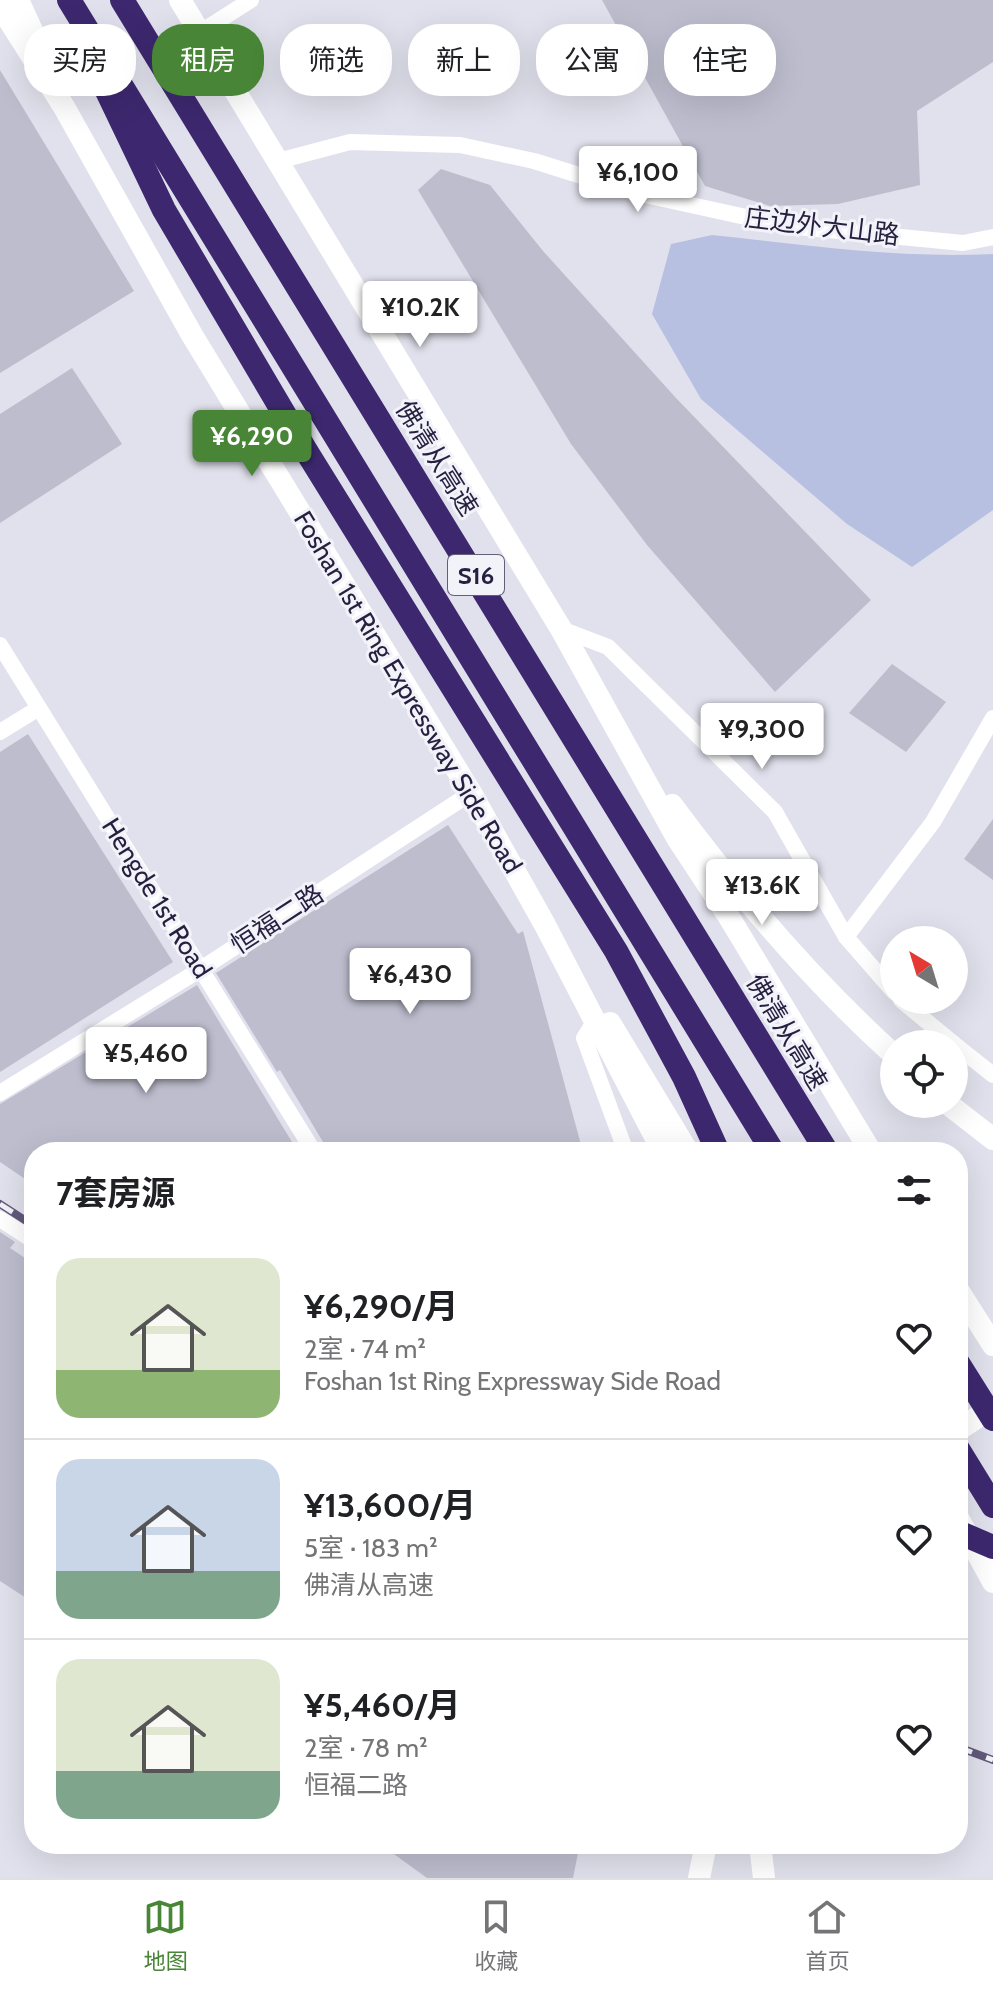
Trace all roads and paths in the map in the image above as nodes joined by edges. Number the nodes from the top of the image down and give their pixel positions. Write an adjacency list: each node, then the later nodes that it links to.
1 (66, 0): 37 (highway); 38 (highway, S16)
2 (122, 0): 39 (highway, 佛清从高速 / S16)
3 (180, 0): 6 (main road)
4 (251, 0): 7 (street)
5 (6, 10): 17 (main road, Foshan 1st Ring Expressway Side Road)
6 (194, 24)
7 (213, 24)
8 (238, 96): 9 (main road)
9 (278, 161): 10 (street, 庄边外大山路); 11 (main road)
10 (993, 237)
11 (561, 629): 15 (main road); 19 (street)
12 (0, 645): 13 (street, Hengde 1st Road)
13 (39, 708): 16 (street); 20 (street, Hengde 1st Road)
14 (993, 718): 19 (street)
15 (614, 724): 25 (main road); 40 (main road)
16 (0, 732)
17 (471, 793): 18 (main road, Foshan 1st Ring Expressway Side Road); 20 (street, 恒福二路)
18 (545, 925): 23 (main road); 36 (main road)
19 (846, 937): 21 (street)
20 (201, 969): 28 (street, 恒福二路); 33 (street, Hengde 1st Road)
21 (880, 976)
22 (918, 1014): 24 (street)
23 (594, 1022): 34 (street); 35 (main road)
24 (937, 1030)
25 (880, 1041)
26 (968, 1055): 27 (street)
27 (993, 1075)
28 (0, 1093)
29 (968, 1106): 31 (main road)
30 (966, 1118): 32 (main road)
31 (993, 1122)
32 (993, 1139)
33 (308, 1142)
34 (622, 1142)
35 (658, 1142)
36 (682, 1142)
37 (713, 1142)
38 (767, 1142)
39 (821, 1142)
40 (865, 1142)
41 (0, 1219): 42 (street)
42 (24, 1235)
43 (968, 1306): 44 (main road)
44 (993, 1345)
45 (968, 1379): 47 (highway)
46 (993, 1407): 48 (main road)
47 (993, 1419)
48 (968, 1423)
49 (968, 1465): 50 (highway)
50 (993, 1506)
51 (968, 1536): 54 (main road)
52 (968, 1536): 53 (highway)
53 (993, 1547)
54 (993, 1582)
55 (704, 1854): 57 (main road)
56 (761, 1854): 58 (main road)
57 (699, 1878)
58 (764, 1878)

